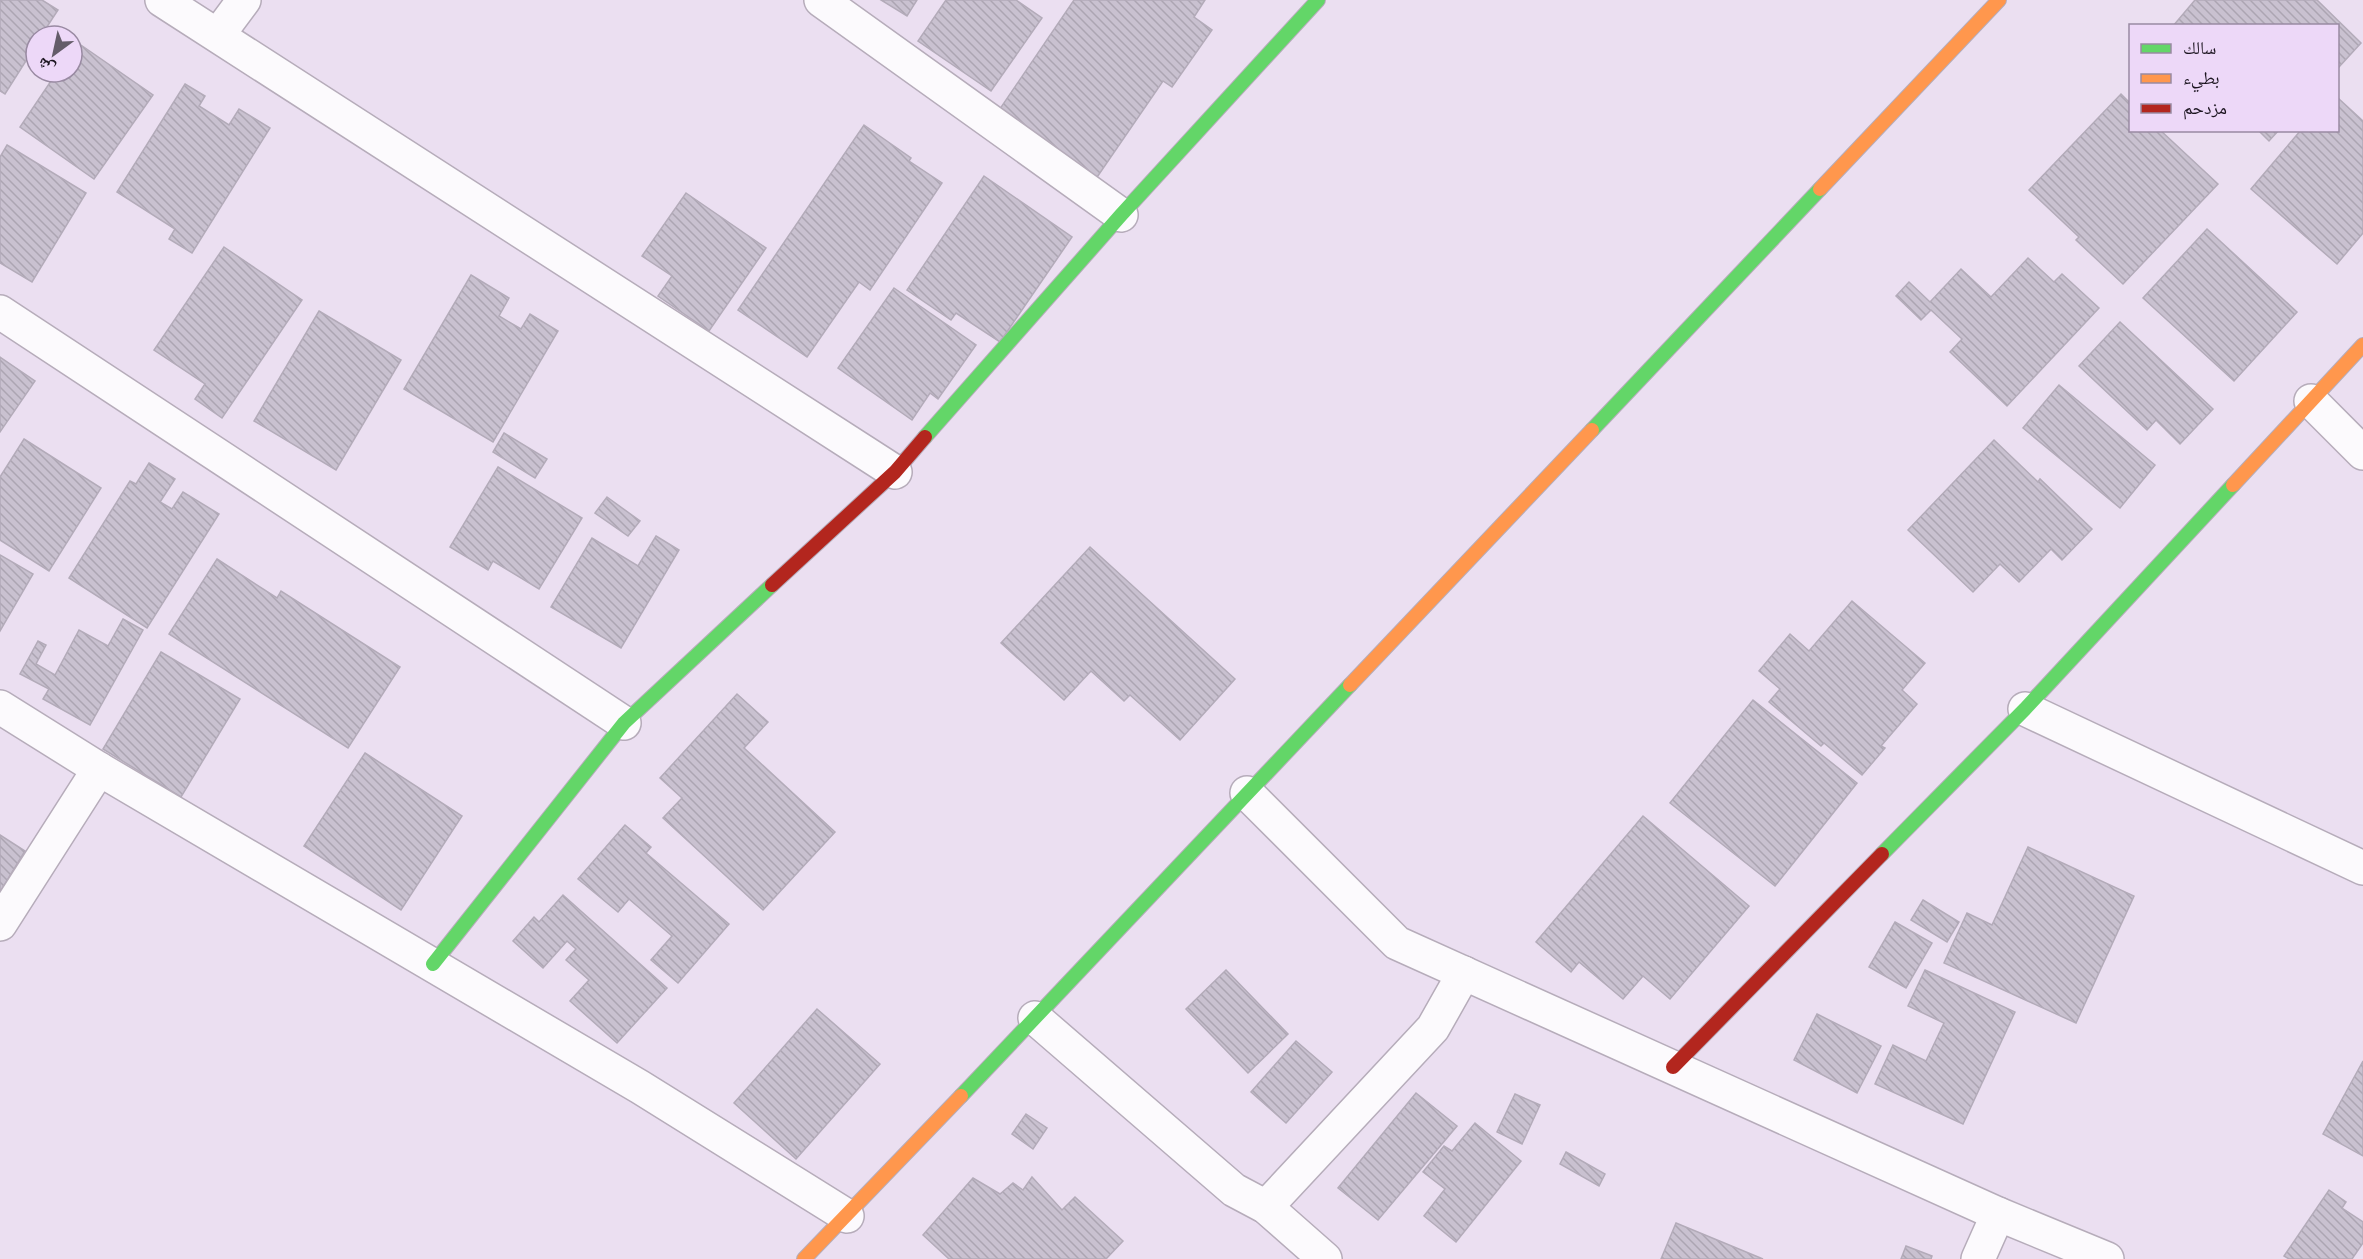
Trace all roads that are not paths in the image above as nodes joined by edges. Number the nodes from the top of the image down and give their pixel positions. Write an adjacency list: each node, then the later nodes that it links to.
1 (162, 0): 6 (street)
2 (244, 0): 6 (street)
3 (821, 0): 7 (street)
4 (1318, 0): 7 (street)
5 (1999, 0): 17 (street)
6 (218, 36): 12 (street)
7 (1121, 215): 12 (street)
8 (0, 312): 15 (street)
9 (2363, 345): 10 (street)
10 (2311, 401): 11 (street); 14 (street)
11 (2363, 453)
12 (895, 472): 15 (street)
13 (0, 707): 16 (street)
14 (2025, 710): 18 (street); 23 (street)
15 (624, 723): 20 (street)
16 (99, 769): 19 (street); 20 (street)
17 (1247, 793): 21 (street); 22 (street)
18 (2363, 868)
19 (0, 924)
20 (433, 964): 26 (street)
21 (1464, 973): 23 (street); 24 (street)
22 (1035, 1018): 24 (street); 26 (street)
23 (1673, 1067): 25 (street)
24 (1266, 1207): 28 (street)
25 (1998, 1214): 29 (street); 30 (street)
26 (847, 1216): 27 (street)
27 (813, 1256)
28 (1325, 1259)
29 (1978, 1259)
30 (2108, 1259)

